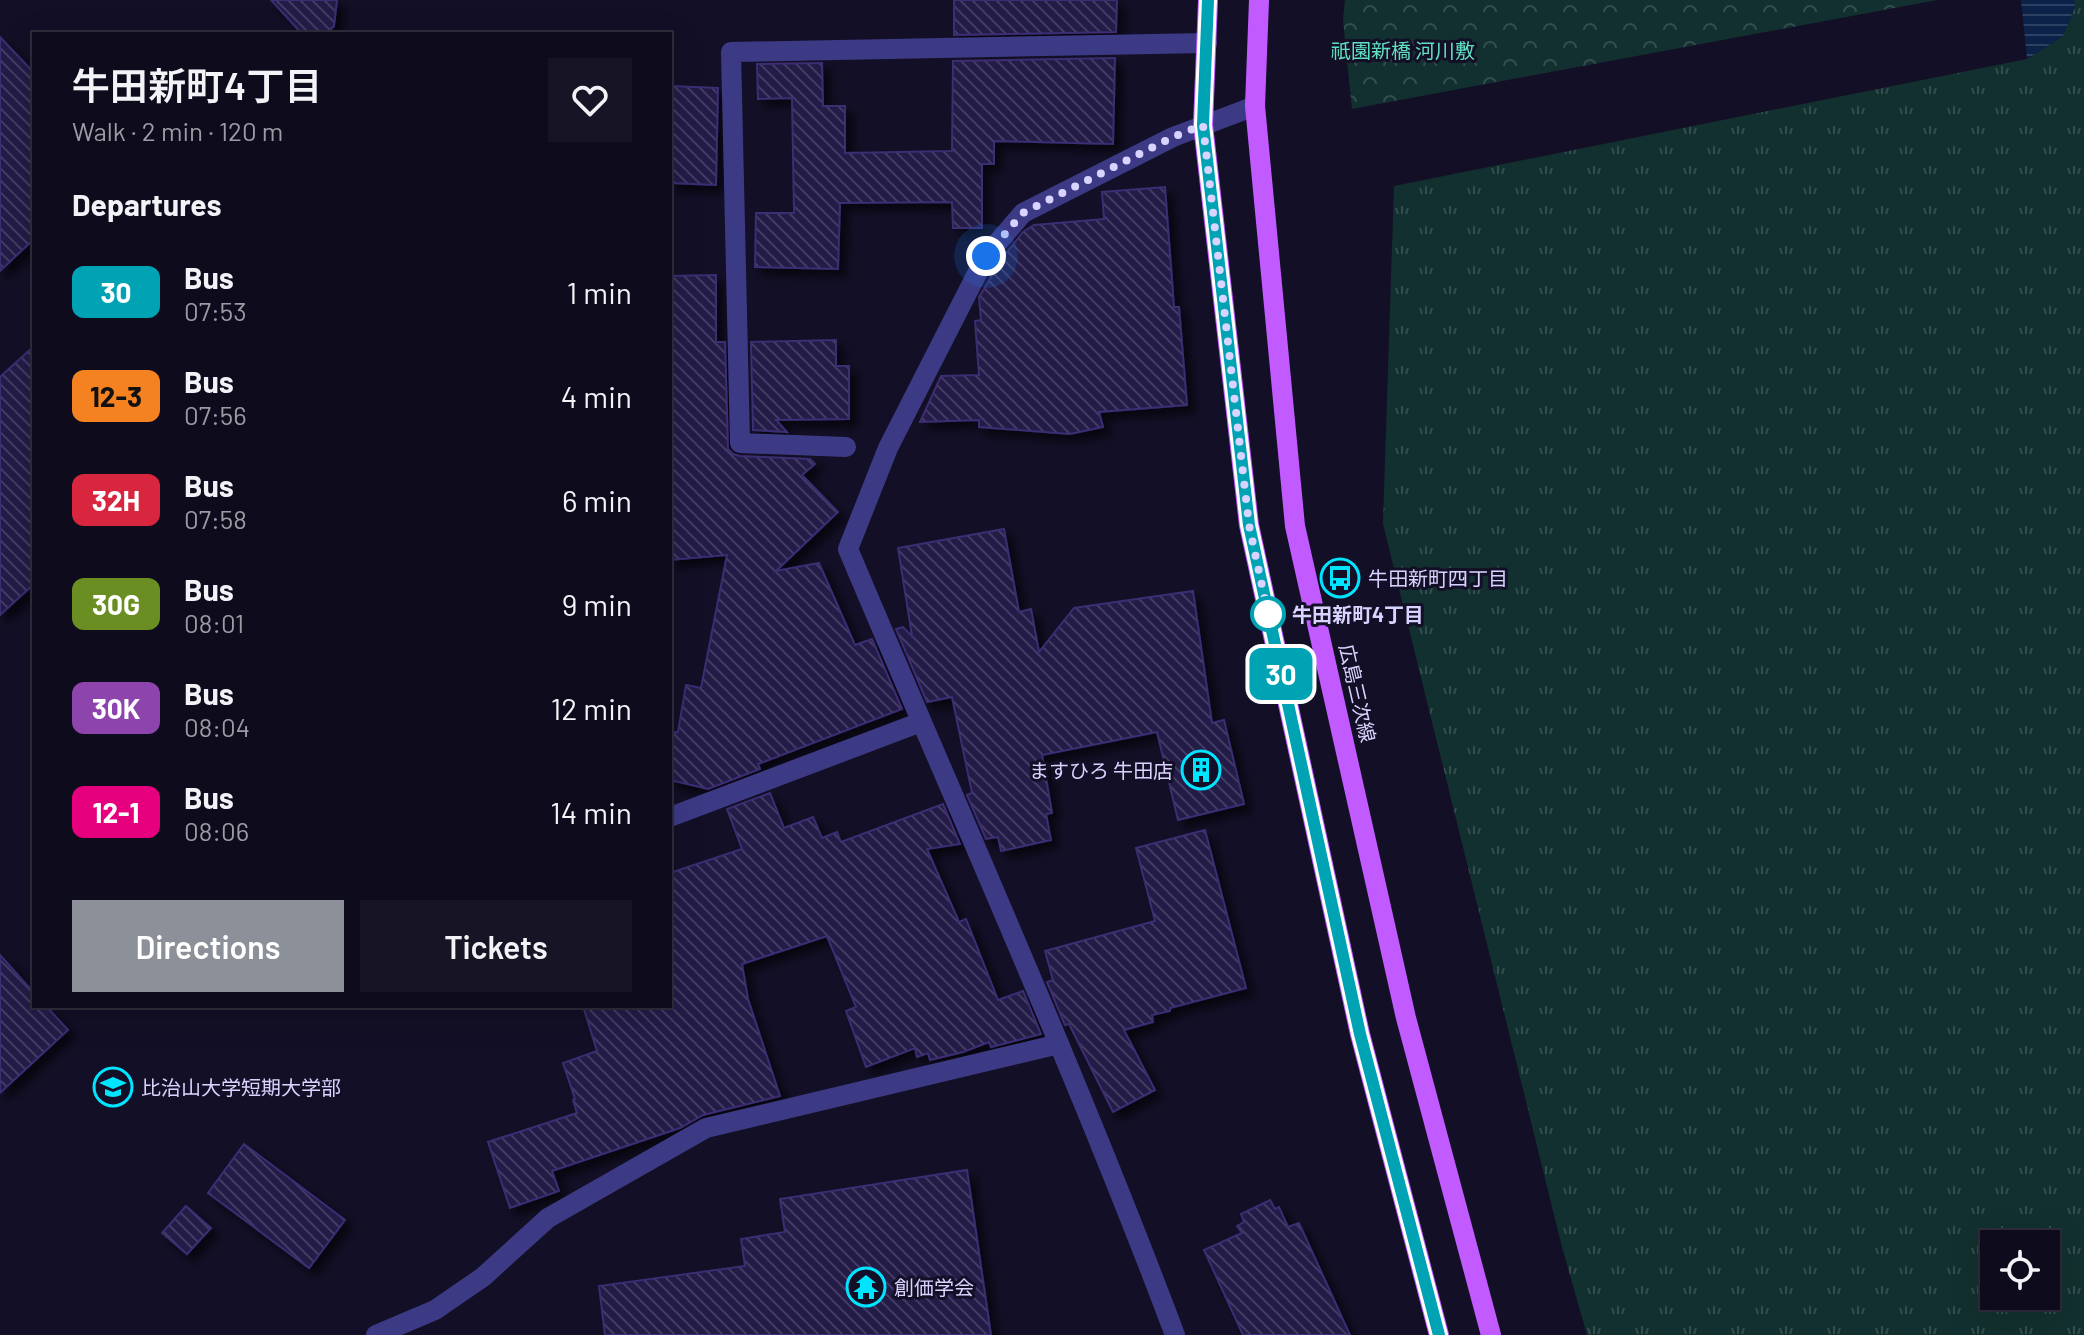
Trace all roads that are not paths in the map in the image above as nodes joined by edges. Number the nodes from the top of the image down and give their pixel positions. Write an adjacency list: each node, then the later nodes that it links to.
1 (1208, 0): 3 (main road)
2 (1259, 0): 4 (main road, 広島三次線)
3 (1207, 43): 5 (main road); 6 (street)
4 (1255, 106): 5 (street); 13 (main road, 広島三次線)
5 (1203, 125): 7 (street); 12 (main road)
6 (846, 447)
7 (921, 722): 8 (street); 9 (street)
8 (672, 816)
9 (1059, 1044): 10 (street); 11 (street)
10 (376, 1335)
11 (1175, 1335)
12 (1439, 1335)
13 (1491, 1335)

